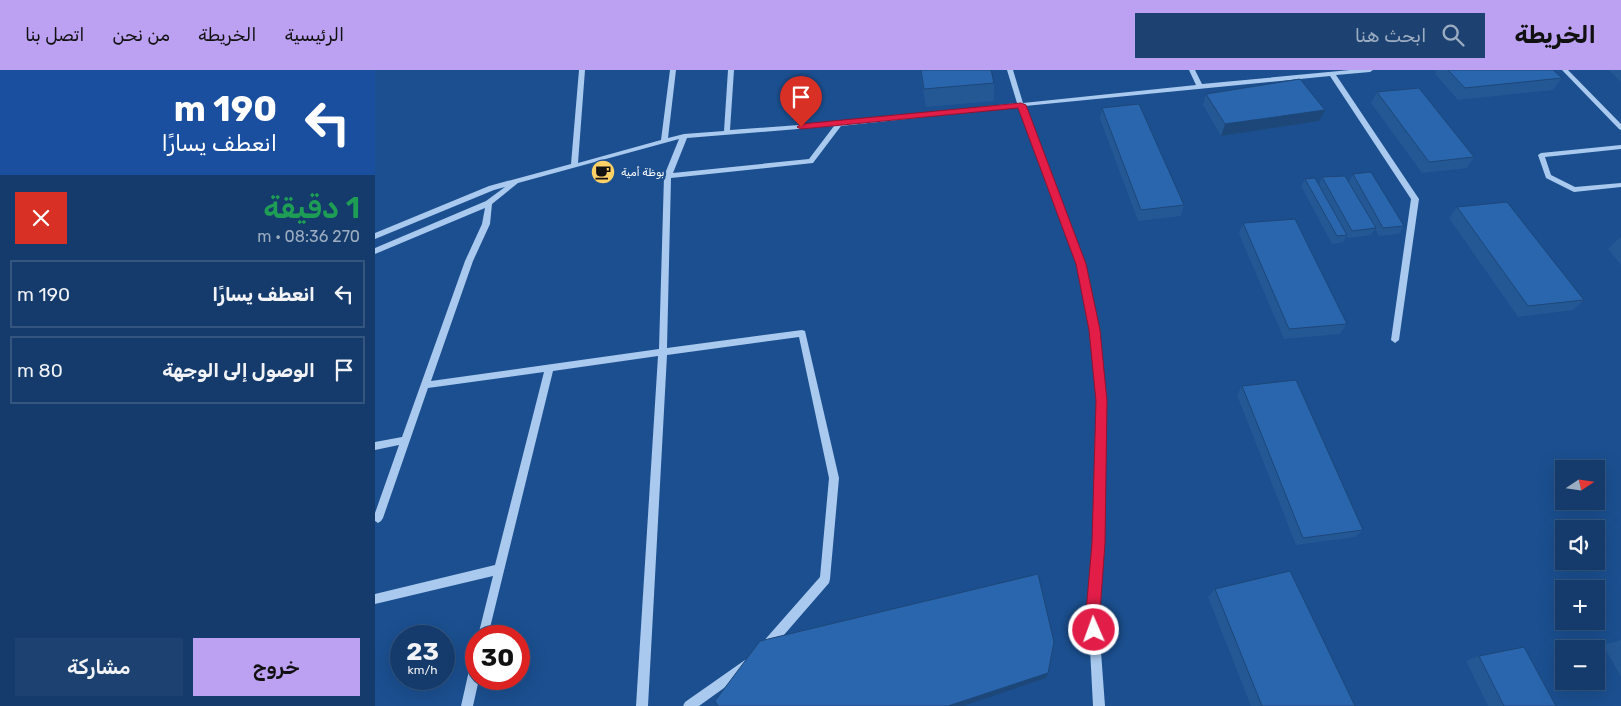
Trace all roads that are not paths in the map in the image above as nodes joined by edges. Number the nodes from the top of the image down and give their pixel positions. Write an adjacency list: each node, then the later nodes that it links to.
1 (582, 70): 17 (street)
2 (673, 70): 15 (street)
3 (731, 70): 13 (street)
4 (1011, 70): 10 (street)
5 (1192, 70): 9 (street)
6 (1370, 70): 8 (street)
7 (1565, 70): 12 (street)
8 (1332, 74): 9 (street); 24 (street)
9 (1200, 86): 10 (street)
10 (1021, 105): 11 (street); 38 (street)
11 (839, 124): 13 (street); 18 (street)
12 (1621, 128)
13 (727, 132): 14 (street)
14 (684, 136): 15 (street); 18 (street)
15 (664, 141): 17 (street)
16 (1621, 147): 20 (lane)
17 (574, 165): 19 (street)
18 (668, 176): 25 (street)
19 (518, 181): 21 (street); 22 (street)
20 (1621, 185)
21 (489, 203): 23 (street); 27 (street)
22 (375, 236)
23 (375, 251)
24 (1395, 340)
25 (663, 351): 26 (street); 36 (street); 37 (street)
26 (549, 368): 27 (street); 31 (street)
27 (426, 385): 28 (street)
28 (406, 440): 29 (street); 30 (street)
29 (375, 446)
30 (378, 518)
31 (499, 568): 32 (street); 33 (street)
32 (375, 599)
33 (486, 625)
34 (471, 690): 35 (street)
35 (467, 706)
36 (641, 706)
37 (689, 706)
38 (1099, 706)

